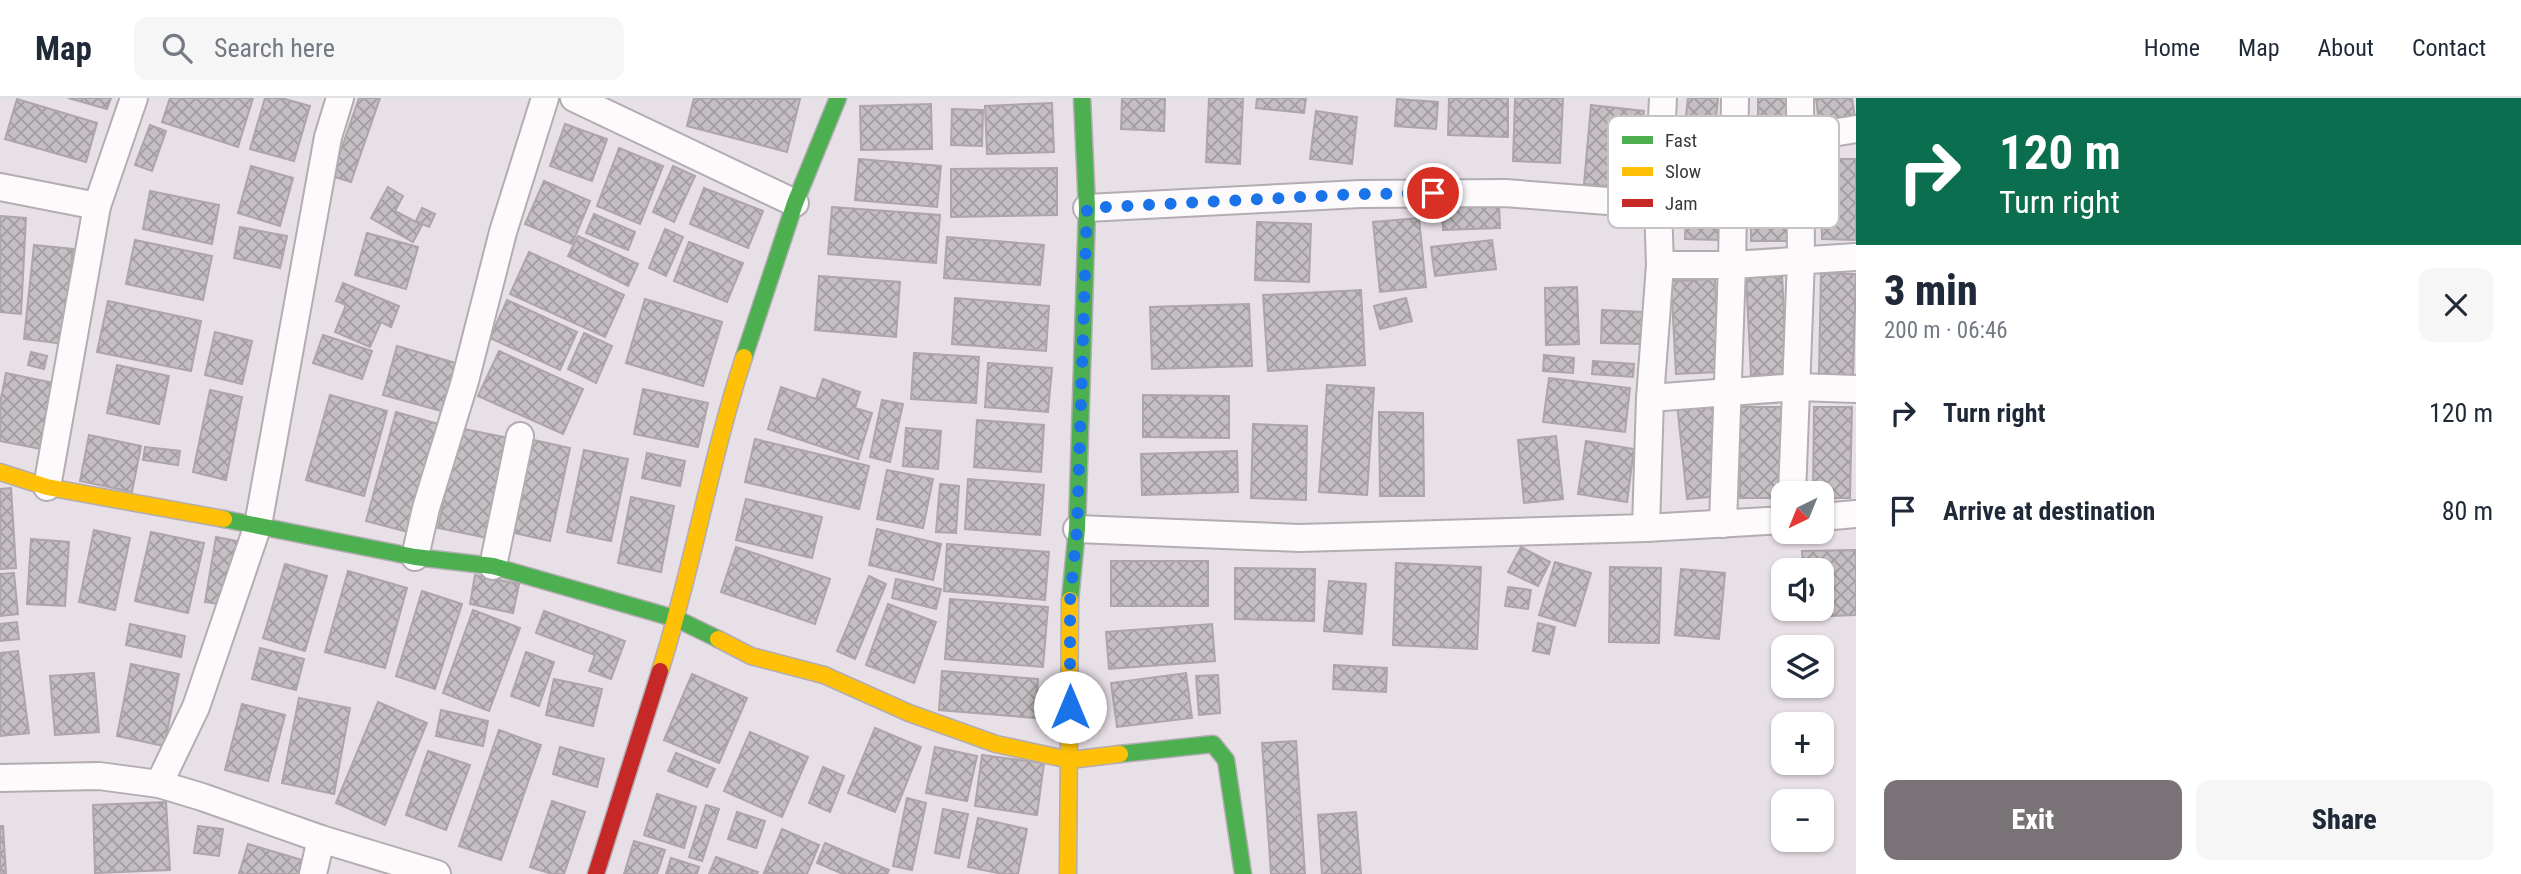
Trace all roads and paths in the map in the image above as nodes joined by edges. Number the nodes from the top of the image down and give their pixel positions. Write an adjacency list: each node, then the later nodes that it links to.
1 (134, 98): 16 (street)
2 (340, 98): 37 (street)
3 (545, 98): 40 (street)
4 (575, 98): 15 (street)
5 (838, 98): 15 (street)
6 (1082, 98): 17 (street)
7 (1664, 98): 10 (street)
8 (1735, 98): 11 (street)
9 (1800, 98): 12 (street)
10 (1664, 116)
11 (1735, 116)
12 (1801, 116)
13 (0, 187): 16 (street)
14 (1608, 201): 17 (street)
15 (795, 203): 42 (street)
16 (97, 206): 32 (street)
17 (1087, 208): 39 (street)
18 (1659, 228): 23 (street)
19 (1733, 228): 24 (street)
20 (1801, 228): 22 (street)
21 (1856, 257): 22 (street)
22 (1801, 260): 24 (street); 25 (street)
23 (1660, 265): 24 (street); 28 (street)
24 (1732, 265): 27 (street)
25 (1798, 387): 26 (street); 27 (street); 31 (street)
26 (1856, 389)
27 (1728, 394): 28 (street); 36 (street)
28 (1650, 398): 38 (street)
29 (520, 436): 41 (street)
30 (0, 472): 32 (street)
31 (1792, 481)
32 (47, 487): 37 (street)
33 (1856, 514): 34 (street)
34 (1834, 516)
35 (1771, 521): 36 (street)
36 (1723, 524): 38 (street)
37 (258, 525): 40 (street); 45 (street)
38 (1646, 528): 39 (street)
39 (1077, 529): 43 (street)
40 (415, 557): 41 (street)
41 (493, 566): 42 (street)
42 (677, 619): 43 (street); 49 (street)
43 (1070, 760): 50 (street); 51 (street)
44 (0, 778): 45 (street)
45 (159, 785): 46 (street)
46 (321, 839): 47 (street); 48 (street)
47 (313, 874)
48 (437, 874)
49 (596, 874)
50 (1068, 874)
51 (1243, 874)

